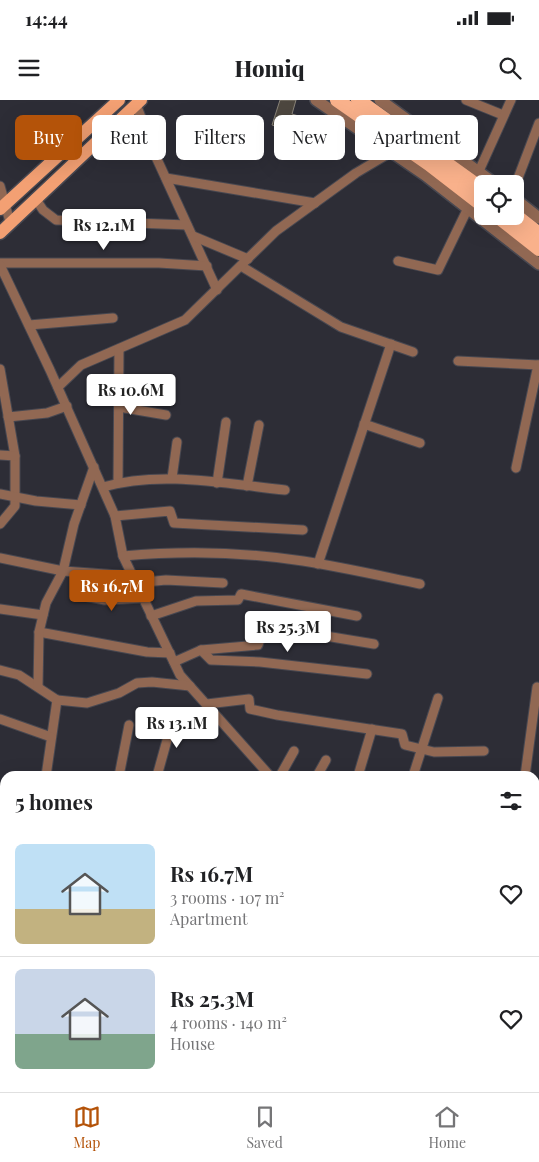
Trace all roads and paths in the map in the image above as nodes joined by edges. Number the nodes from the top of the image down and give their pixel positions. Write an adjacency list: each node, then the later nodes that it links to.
1 (119, 100): 24 (main road)
2 (316, 100): 10 (street)
3 (337, 100): 21 (highway)
4 (358, 100): 18 (highway)
5 (380, 100): 14 (street)
6 (466, 100): 9 (street)
7 (510, 100): 9 (street)
8 (138, 102): 17 (street); 20 (main road)
9 (503, 115): 14 (street)
10 (355, 126)
11 (538, 129): 16 (street)
12 (378, 160): 22 (street)
13 (405, 160): 25 (street)
14 (479, 171): 15 (street)
15 (484, 175)
16 (519, 175)
17 (166, 178): 22 (street); 29 (street)
18 (474, 183)
19 (0, 186): 24 (street)
20 (35, 198): 27 (main road); 29 (street)
21 (474, 199)
22 (315, 203): 35 (street)
23 (524, 206): 26 (street)
24 (3, 207): 27 (street)
25 (468, 208): 36 (street); 38 (street)
26 (539, 218)
27 (10, 222): 31 (main road)
28 (524, 222): 32 (highway)
29 (188, 225): 33 (street)
30 (508, 225): 34 (highway)
31 (0, 232)
32 (539, 234)
33 (193, 236): 35 (street); 39 (street)
34 (539, 249)
35 (248, 259): 40 (street)
36 (398, 261)
37 (0, 264): 39 (street); 43 (street)
38 (539, 264)
39 (207, 266): 41 (street)
40 (241, 266): 41 (street); 44 (street)
41 (217, 290): 45 (street)
42 (113, 318): 43 (street)
43 (29, 325): 50 (street)
44 (391, 344): 46 (street); 56 (street)
45 (119, 349): 50 (street); 52 (street)
46 (413, 352)
47 (458, 361): 48 (street)
48 (538, 365): 63 (street)
49 (0, 369): 54 (street)
50 (58, 387): 51 (street)
51 (66, 406): 54 (street); 62 (street)
52 (119, 406): 53 (street); 65 (street)
53 (166, 415)
54 (8, 418): 61 (street)
55 (226, 422): 66 (street)
56 (364, 424): 59 (street); 78 (street)
57 (259, 425): 67 (street)
58 (177, 442): 64 (street)
59 (420, 443)
60 (0, 455): 61 (street)
61 (15, 456): 71 (street)
62 (94, 467): 68 (street); 72 (street)
63 (516, 468)
64 (172, 478): 65 (street); 66 (street)
65 (118, 482): 68 (street)
66 (217, 483): 67 (street)
67 (247, 486): 69 (street)
68 (103, 487): 73 (street)
69 (285, 490)
70 (0, 494): 71 (street)
71 (15, 497): 72 (street); 74 (street)
72 (81, 505): 79 (street)
73 (115, 516): 75 (street); 76 (street)
74 (0, 524)
75 (303, 530)
76 (123, 556): 78 (street); 80 (street)
77 (0, 558): 79 (street)
78 (318, 564): 82 (street)
79 (63, 570): 80 (street); 86 (street)
80 (134, 581): 81 (street); 84 (street)
81 (223, 583)
82 (420, 584)
83 (84, 596): 84 (street)
84 (143, 598): 87 (street)
85 (0, 609): 86 (street)
86 (43, 615): 89 (street)
87 (151, 616): 88 (street); 92 (street)
88 (357, 616)
89 (39, 632): 92 (street); 96 (street)
90 (374, 644): 91 (street)
91 (202, 650): 92 (street); 94 (street)
92 (172, 658): 95 (street)
93 (0, 670): 96 (street)
94 (367, 674)
95 (190, 686): 99 (street); 100 (street)
96 (38, 687): 99 (street)
97 (537, 687): 106 (street)
98 (438, 698): 108 (street)
99 (57, 700): 105 (street)
100 (207, 704): 104 (street); 114 (street)
101 (174, 715): 113 (street)
102 (0, 720): 105 (street)
103 (129, 725): 112 (street)
104 (372, 729): 108 (street); 117 (street)
105 (51, 737): 111 (street)
106 (535, 745): 119 (street)
107 (294, 750): 115 (street)
108 (422, 750): 109 (street); 118 (street)
109 (484, 750)
110 (326, 760): 116 (street)
111 (47, 771)
112 (120, 771)
113 (158, 771)
114 (266, 771)
115 (283, 771)
116 (320, 771)
117 (359, 771)
118 (415, 771)
119 (526, 771)

